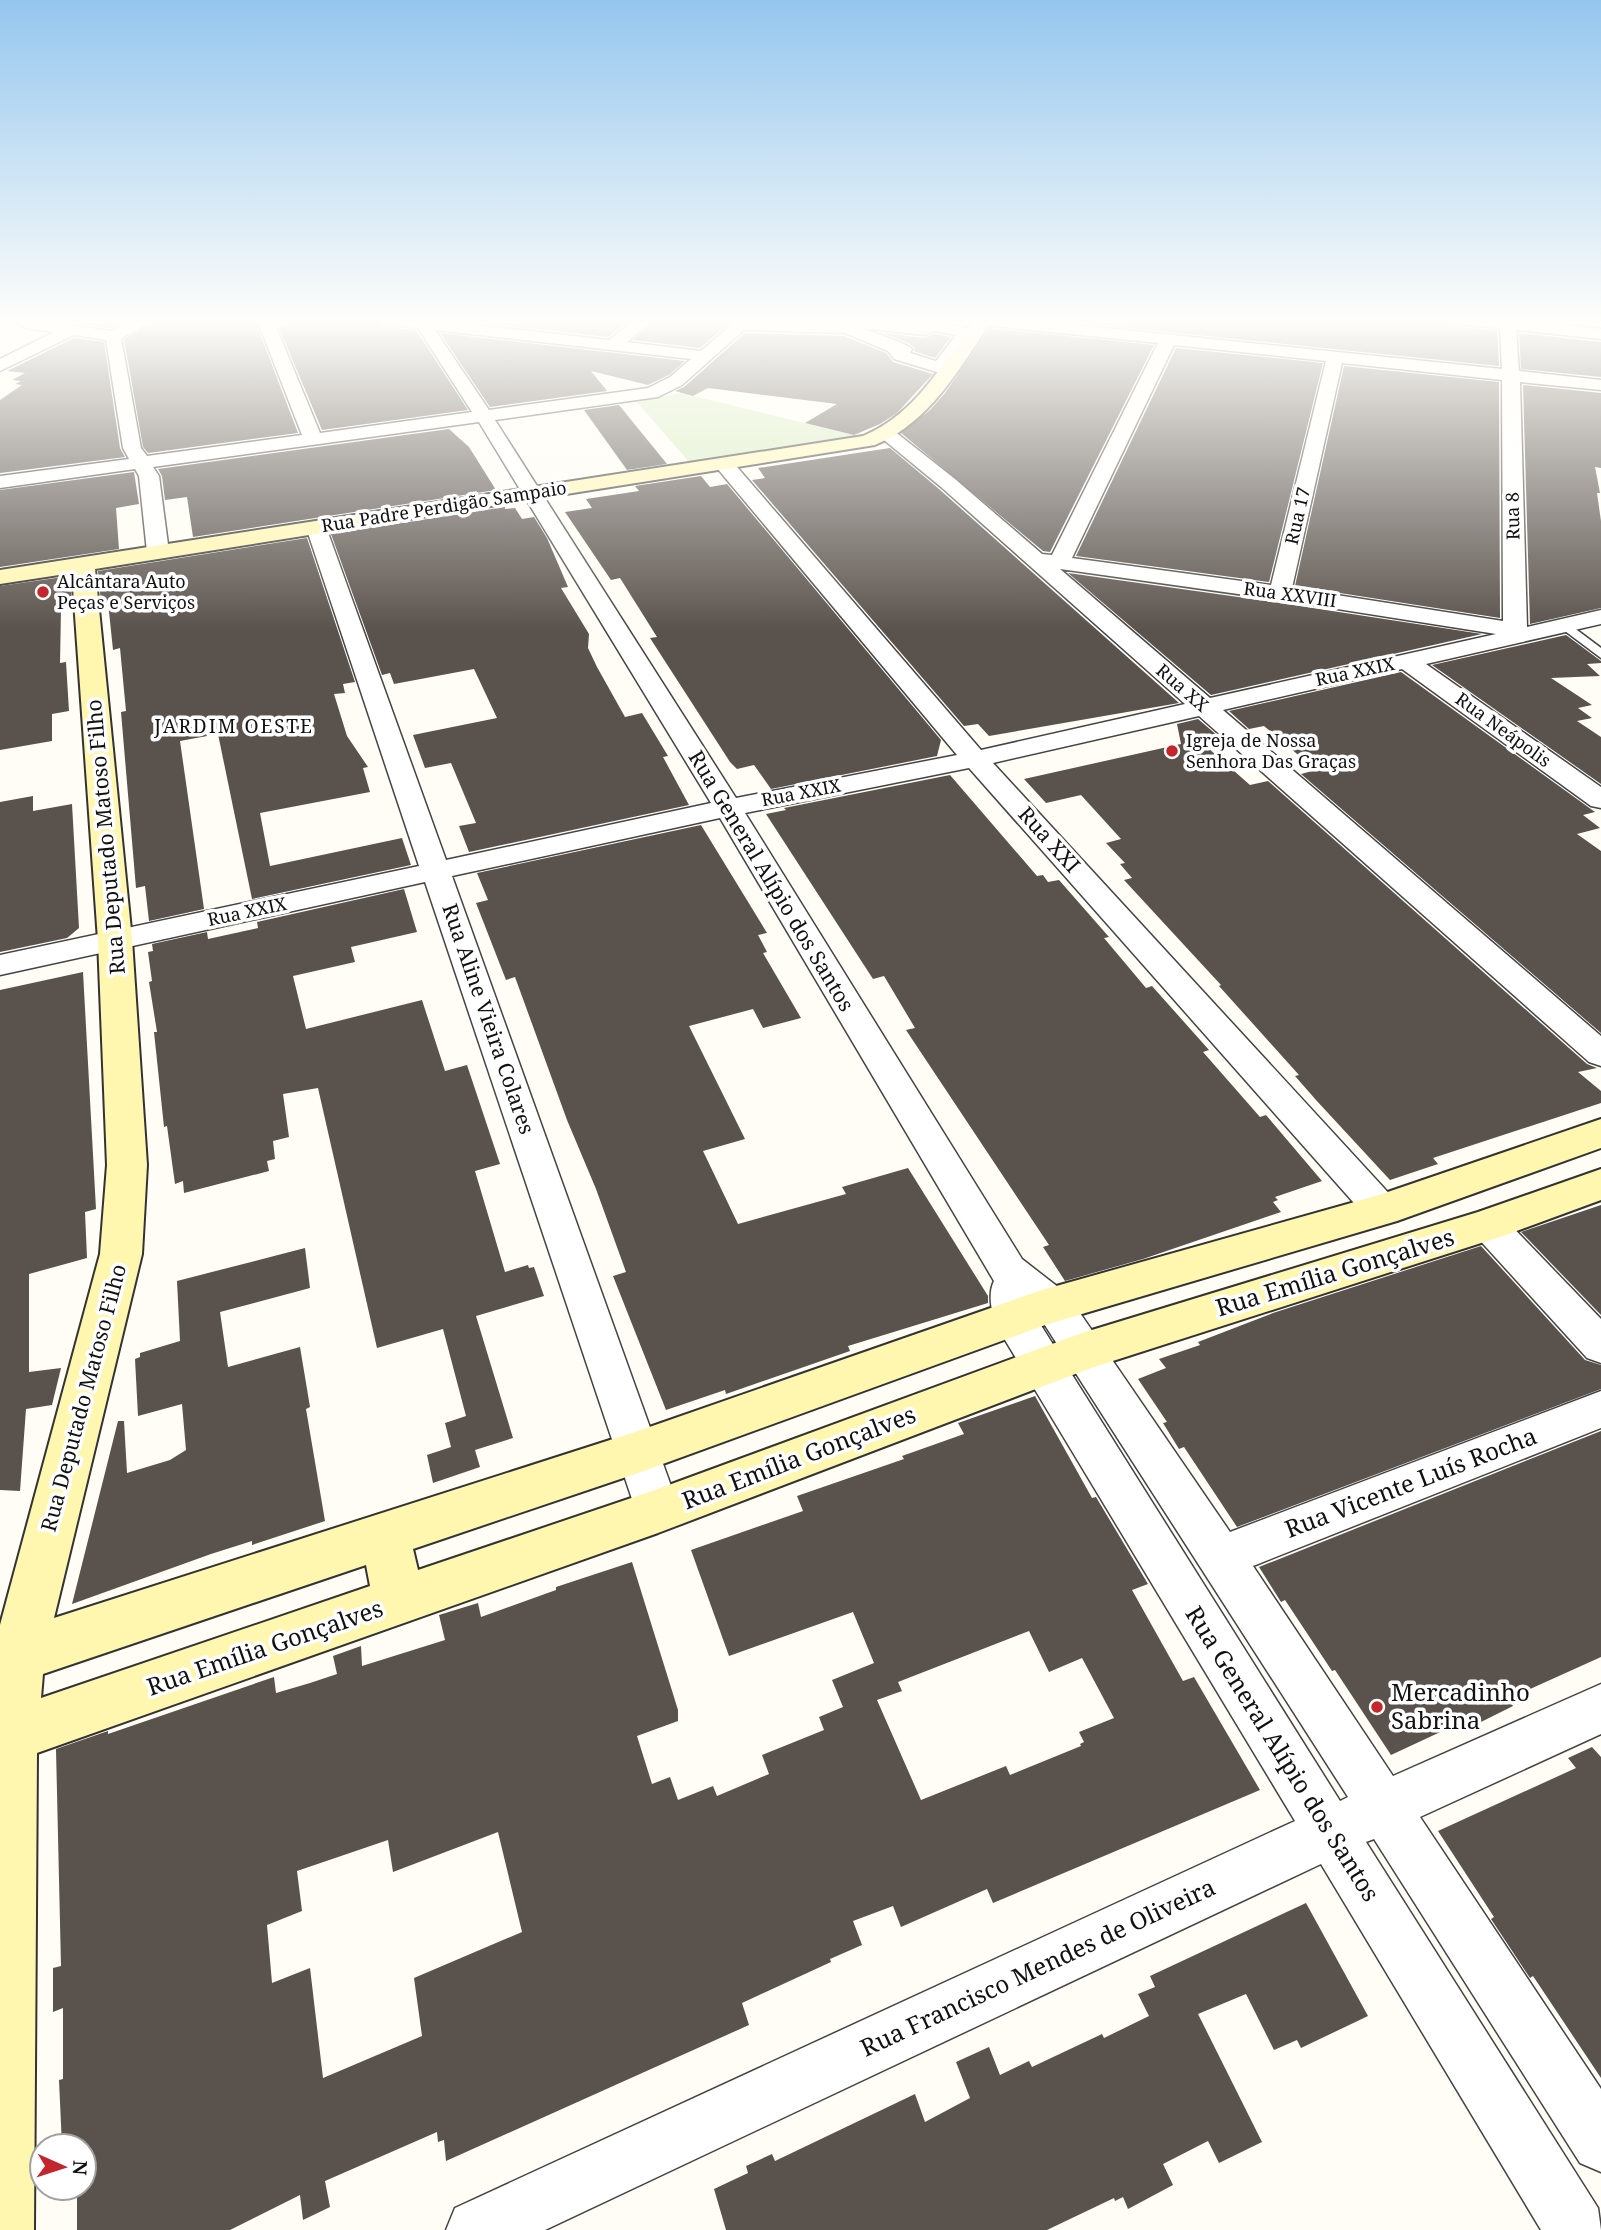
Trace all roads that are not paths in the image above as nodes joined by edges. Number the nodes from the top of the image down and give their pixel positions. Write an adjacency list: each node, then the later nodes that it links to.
1 (128, 423): 11 (street)
2 (308, 423): 10 (street)
3 (431, 423): 10 (street)
4 (488, 423): 14 (street, Rua General Alípio dos Santos)
5 (904, 423): 9 (street)
6 (1123, 423): 17 (street)
7 (1320, 423): 20 (street, Rua 17)
8 (1512, 423): 23 (street, Rua 8)
9 (887, 435): 12 (street, Rua Padre Perdigão Sampaio); 17 (street, Rua XX)
10 (313, 439): 11 (street)
11 (139, 463): 13 (street); 16 (street)
12 (724, 464): 14 (street, Rua Padre Perdigão Sampaio); 27 (street, Rua XXI)
13 (0, 482)
14 (531, 494): 15 (street, Rua Padre Perdigão Sampaio); 29 (street, Rua General Alípio dos Santos)
15 (316, 527): 16 (street, Rua Padre Perdigão Sampaio); 30 (street, Rua Aline Vieira Colares)
16 (158, 552): 18 (street, Rua Padre Perdigão Sampaio)
17 (1047, 561): 20 (street, Rua XXVIII); 26 (street, Rua XX)
18 (83, 564): 19 (street, Rua Padre Perdigão Sampaio); 31 (street, Rua Deputado Matoso Filho)
19 (0, 577)
20 (1280, 593): 23 (street, Rua XXVIII)
21 (1601, 617): 22 (street, Rua XXIX)
22 (1556, 629): 23 (street, Rua XXVIII); 24 (lane); 25 (street, Rua XXIX)
23 (1515, 630)
24 (1601, 654)
25 (1405, 660): 26 (street, Rua XXIX); 28 (street, Rua Neápolis)
26 (1202, 706): 27 (street, Rua XXIX); 33 (street, Rua XX)
27 (975, 759): 29 (street, Rua XXIX); 38 (street, Rua XXI)
28 (1601, 800)
29 (727, 808): 30 (street, Rua XXIX); 40 (street, Rua General Alípio dos Santos)
30 (437, 871): 31 (street, Rua XXIX); 44 (street, Rua Aline Vieira Colares)
31 (115, 940): 32 (street, Rua XXIX); 49 (street, Rua Deputado Matoso Filho)
32 (0, 965)
33 (1601, 1055)
34 (1601, 1133): 35 (street)
35 (1499, 1170): 37 (street); 38 (street)
36 (1601, 1184): 37 (street, Rua Emília Gonçalves)
37 (1536, 1207): 39 (street, Rua Emília Gonçalves)
38 (1382, 1210): 40 (street)
39 (1488, 1225): 41 (street); 42 (street, Rua Emília Gonçalves)
40 (1025, 1298): 42 (street, Rua General Alípio dos Santos); 44 (street)
41 (1601, 1346)
42 (1063, 1359): 45 (street, Rua Emília Gonçalves); 47 (street, Rua General Alípio dos Santos); 53 (street, Rua General Alípio dos Santos)
43 (1601, 1409): 47 (street, Rua Vicente Luís Rocha)
44 (638, 1452): 45 (street, Rua Aline Vieira Colares); 46 (street)
45 (658, 1511): 48 (street, Rua Emília Gonçalves)
46 (385, 1535): 48 (street); 49 (street)
47 (1221, 1557): 52 (street, Rua General Alípio dos Santos)
48 (399, 1601): 51 (street, Rua Emília Gonçalves)
49 (9, 1659): 51 (street, Rua Deputado Matoso Filho)
50 (1601, 1709): 52 (street, Rua Francisco Mendes de Oliveira)
51 (5, 1738): 55 (street, Rua Deputado Matoso Filho)
52 (1384, 1807): 53 (street, Rua Francisco Mendes de Oliveira); 54 (street, Rua General Alípio dos Santos)
53 (1331, 1832): 56 (street, Rua Francisco Mendes de Oliveira); 57 (street, Rua General Alípio dos Santos)
54 (1599, 2136)
55 (0, 2230)
56 (477, 2230)
57 (1576, 2230)

